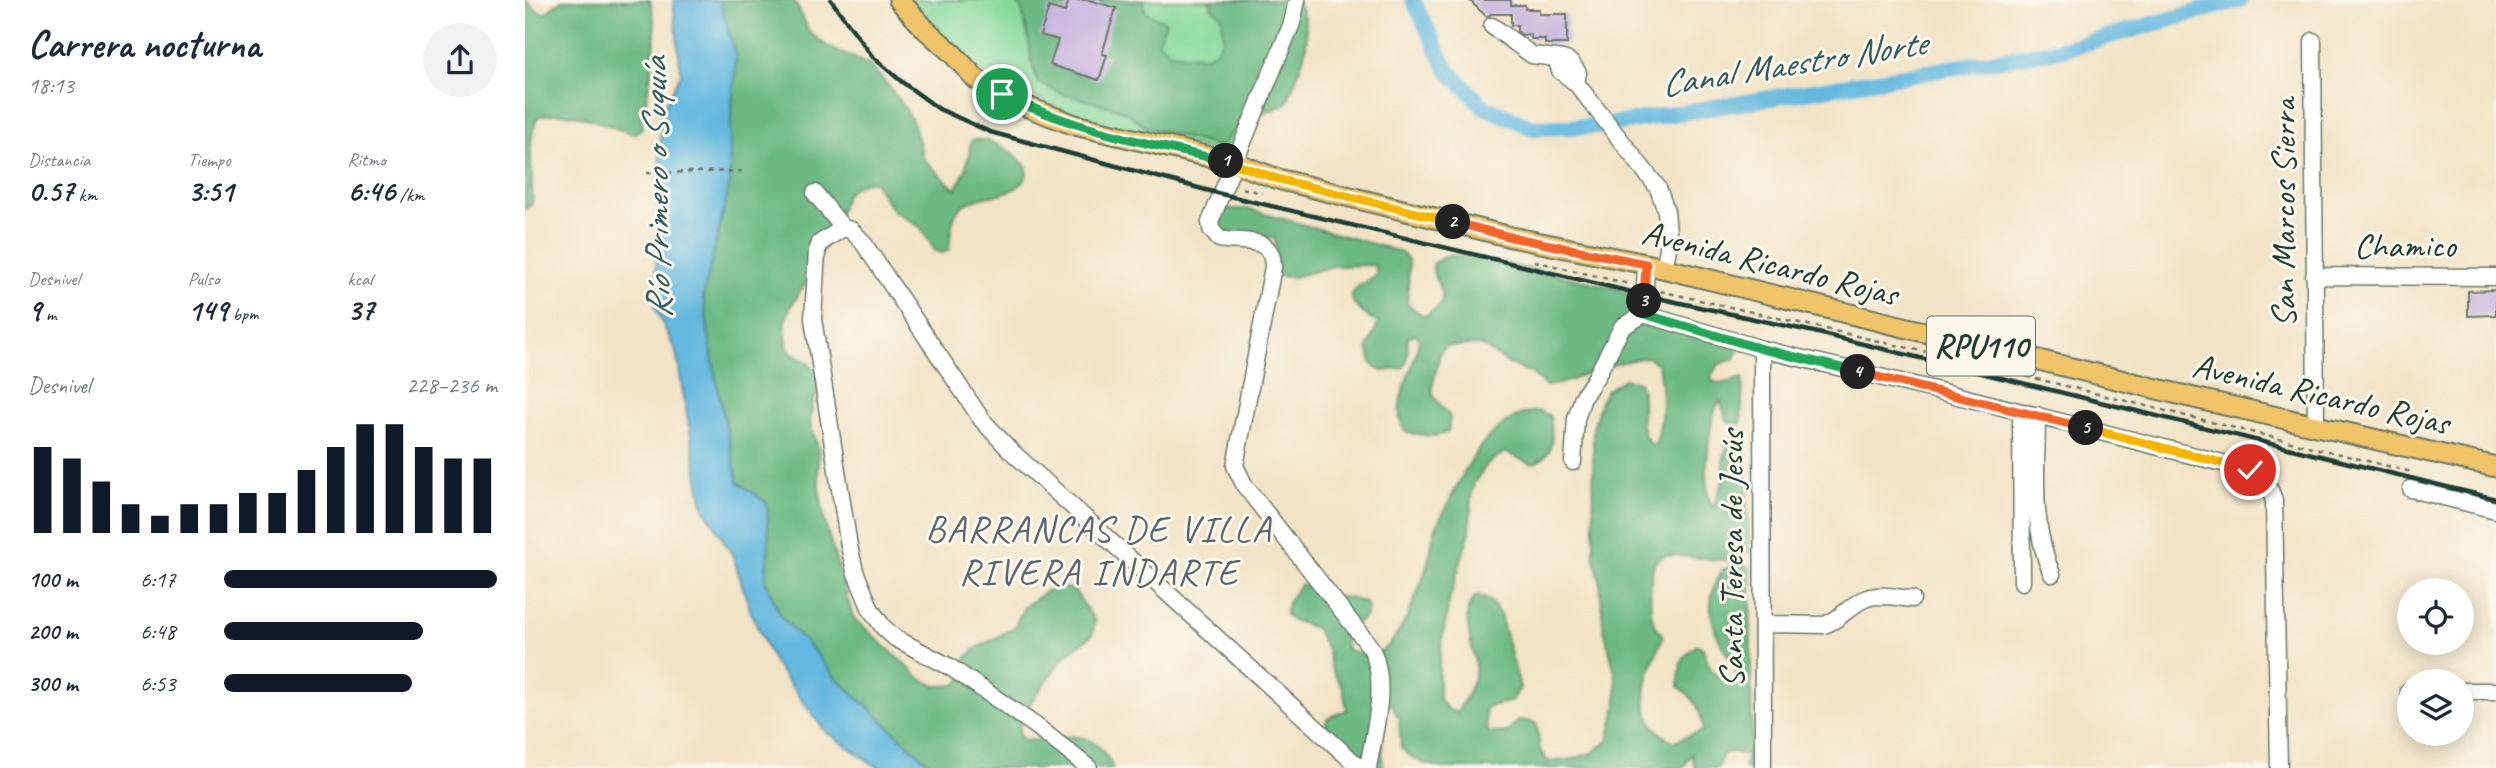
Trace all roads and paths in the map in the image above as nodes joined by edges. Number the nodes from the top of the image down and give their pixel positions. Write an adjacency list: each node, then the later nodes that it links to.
1 (899, 0): 5 (main road, RPU110)
2 (1297, 0): 5 (street)
3 (1492, 26): 13 (street)
4 (2313, 41): 14 (street, San Marcos Sierra)
5 (1235, 163): 8 (street); 13 (main road, Avenida Ricardo Rojas / RPU110)
6 (744, 171): 7 (path)
7 (647, 173)
8 (1225, 184): 10 (path); 36 (street)
9 (815, 193): 11 (street)
10 (1265, 194)
11 (843, 228): 34 (street); 35 (street)
12 (1531, 260): 16 (path)
13 (1655, 266): 16 (street); 22 (main road, Avenida Ricardo Rojas / RPU110)
14 (2314, 276): 15 (street, Chamico); 22 (street, San Marcos Sierra)
15 (2496, 277)
16 (1644, 287): 17 (street); 19 (path)
17 (1644, 314): 18 (street); 23 (street)
18 (1762, 349): 21 (street); 31 (street, Santa Teresa de Jesús)
19 (1929, 353)
20 (1996, 369): 25 (path)
21 (2029, 413): 28 (street); 29 (street); 38 (street)
22 (2316, 426): 24 (main road, Avenida Ricardo Rojas / RPU110)
23 (1573, 462)
24 (2496, 467)
25 (2419, 474)
26 (2411, 489): 27 (street)
27 (2496, 510)
28 (2052, 575)
29 (2022, 582)
30 (1912, 599): 31 (street)
31 (1763, 624): 37 (street, Santa Teresa de Jesús)
32 (2474, 691): 33 (street)
33 (2496, 691)
34 (1089, 768)
35 (1360, 768)
36 (1368, 768)
37 (1763, 768)
38 (2279, 768)

